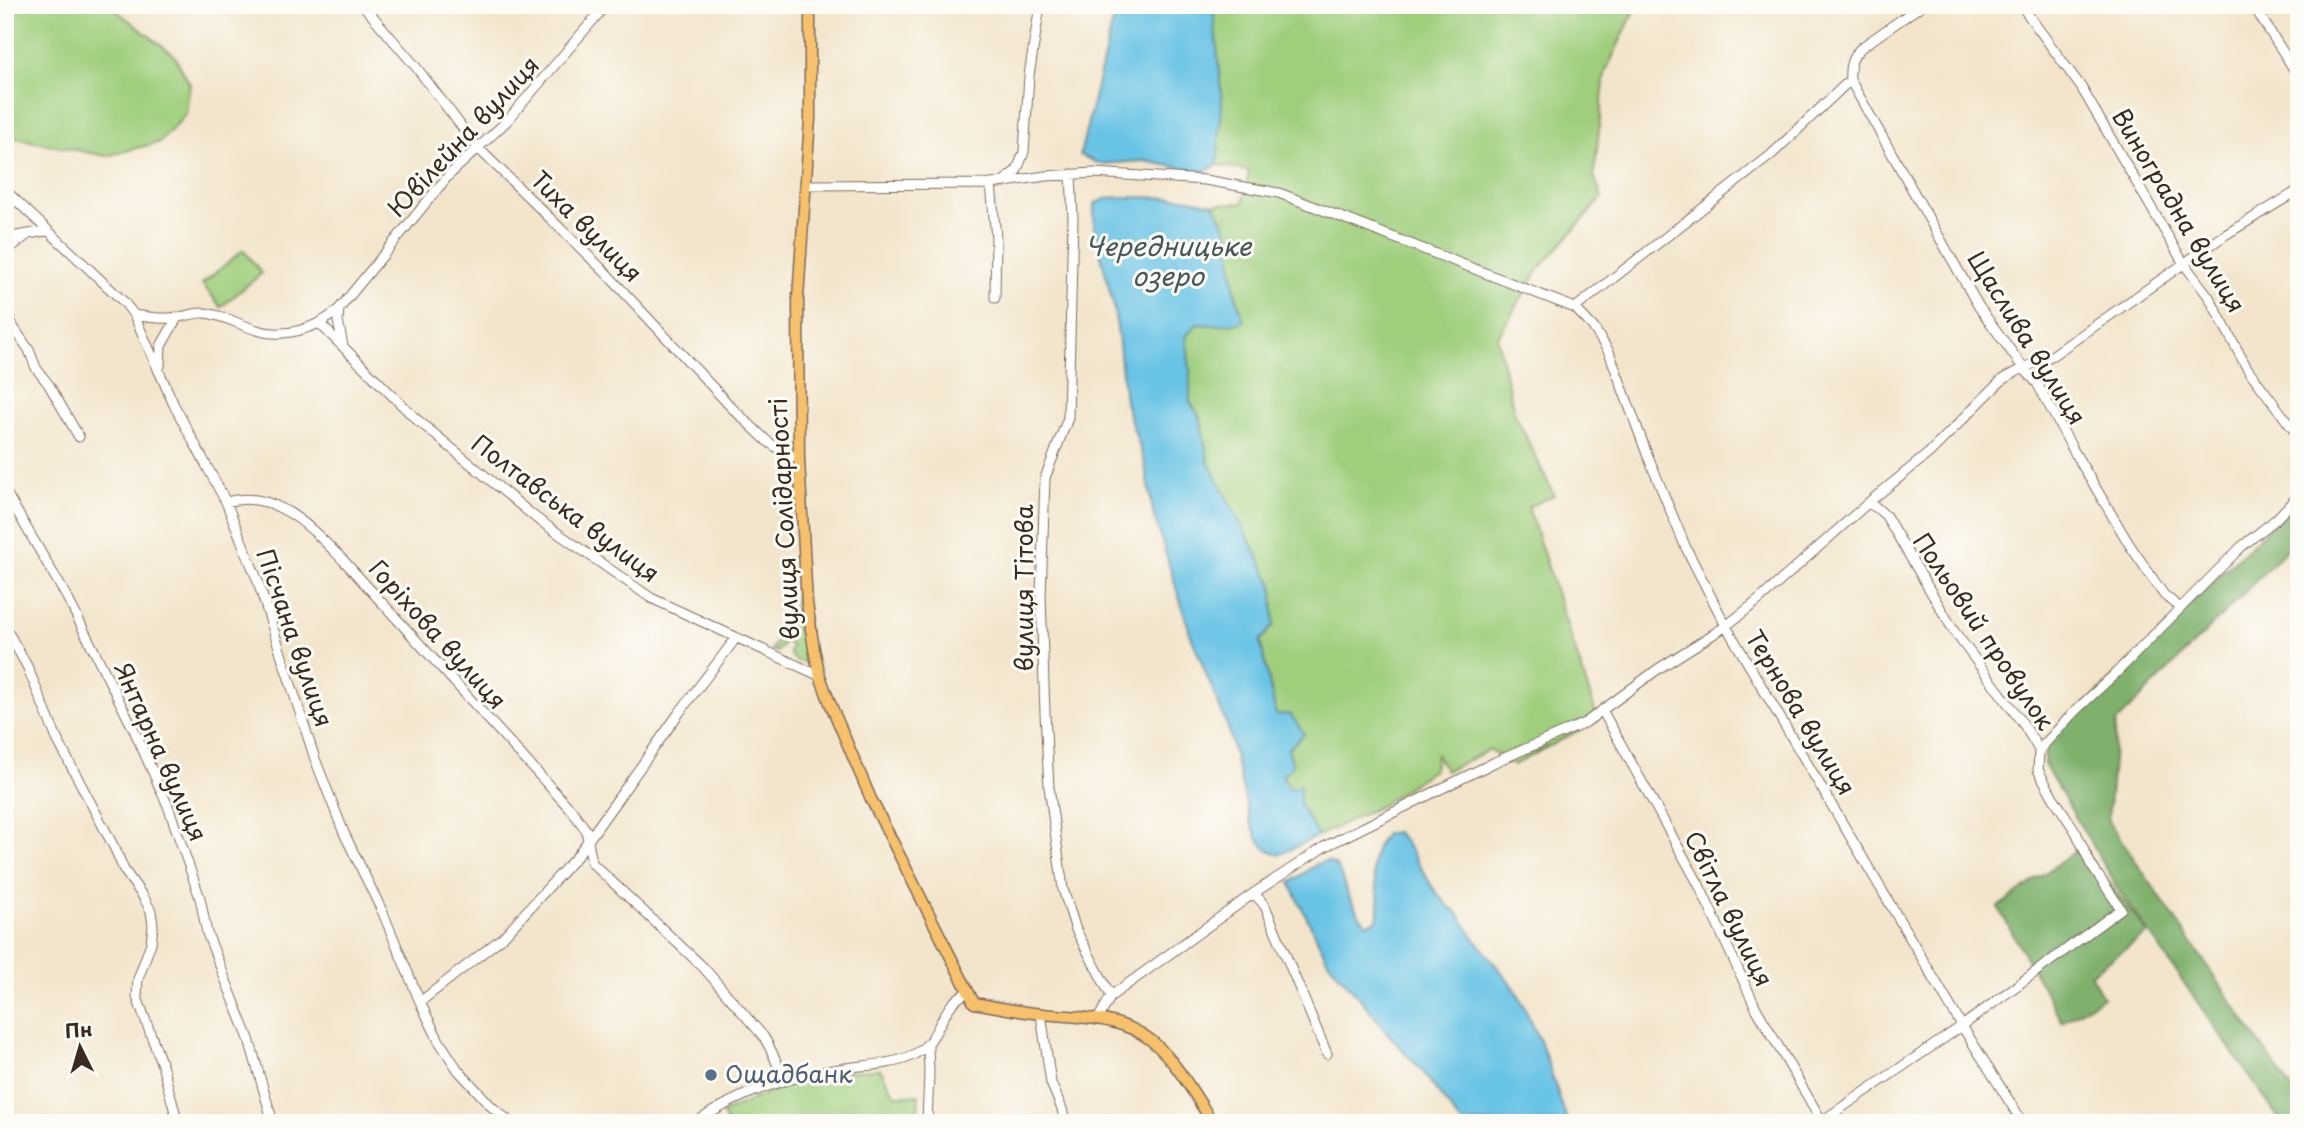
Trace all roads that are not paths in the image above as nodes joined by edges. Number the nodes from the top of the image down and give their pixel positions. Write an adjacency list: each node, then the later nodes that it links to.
1 (363, 5): 10 (street, Тиха вулиця)
2 (606, 5): 10 (street, Ювілейна вулиця)
3 (810, 5): 14 (main road, вулиця Солідарності)
4 (1040, 5): 12 (street)
5 (1922, 5): 9 (street, Щаслива вулиця)
6 (2021, 5): 21 (street, Виноградна вулиця)
7 (2253, 5): 8 (street)
8 (2299, 77)
9 (1850, 80): 25 (street); 30 (street, Щаслива вулиця)
10 (478, 148): 24 (street, Ювілейна вулиця); 34 (street, Тиха вулиця)
11 (1071, 174): 12 (street); 25 (street); 49 (street, вулиця Тітова)
12 (1002, 182): 13 (street)
13 (991, 184): 14 (street); 22 (street)
14 (806, 185): 34 (main road, вулиця Солідарності)
15 (5, 190): 17 (street, Пісчана вулиця)
16 (2299, 190): 21 (street)
17 (46, 231): 18 (street); 26 (street, Пісчана вулиця)
18 (29, 234): 19 (street); 20 (street)
19 (5, 238)
20 (5, 252)
21 (2184, 264): 30 (street); 33 (street, Виноградна вулиця)
22 (995, 298)
23 (5, 309): 32 (street)
24 (339, 309): 28 (street, Ювілейна вулиця); 29 (street)
25 (1575, 309): 40 (street, Тернова вулиця)
26 (134, 315): 27 (street); 31 (street, Пісчана вулиця)
27 (177, 318): 28 (street); 31 (street)
28 (320, 324): 29 (street, Полтавська вулиця)
29 (344, 347): 42 (street, Полтавська вулиця)
30 (2024, 369): 38 (street); 39 (street, Щаслива вулиця)
31 (161, 372): 37 (street, Пісчана вулиця)
32 (79, 437)
33 (2299, 437)
34 (799, 459): 43 (main road, вулиця Солідарності)
35 (5, 491): 59 (street, Янтарна вулиця)
36 (2299, 495): 39 (street)
37 (226, 502): 46 (street, Горіхова вулиця); 50 (street, Пісчана вулиця)
38 (1868, 503): 40 (street); 45 (street, Польовий провулок)
39 (2180, 608): 45 (street)
40 (1726, 626): 44 (street); 53 (street, Тернова вулиця)
41 (5, 627): 58 (street)
42 (736, 638): 43 (street, Полтавська вулиця); 46 (street)
43 (820, 676): 48 (main road, вулиця Солідарності)
44 (1602, 710): 47 (street); 57 (street, Світла вулиця)
45 (2039, 750): 53 (street, Польовий провулок)
46 (587, 843): 50 (street); 56 (street, Горіхова вулиця)
47 (1254, 893): 49 (street); 55 (street)
48 (968, 992): 51 (main road); 54 (street)
49 (1111, 996): 52 (street)
50 (420, 1002): 60 (street, Пісчана вулиця)
51 (1041, 1014): 52 (main road); 63 (street)
52 (1098, 1019): 64 (main road)
53 (1962, 1026): 57 (street); 65 (street, Тернова вулиця)
54 (928, 1046): 56 (street); 62 (street)
55 (1327, 1054)
56 (785, 1079): 61 (street)
57 (1822, 1122)
58 (178, 1123)
59 (273, 1123)
60 (511, 1123)
61 (695, 1123)
62 (927, 1123)
63 (1065, 1123)
64 (1213, 1123)
65 (2023, 1123)

